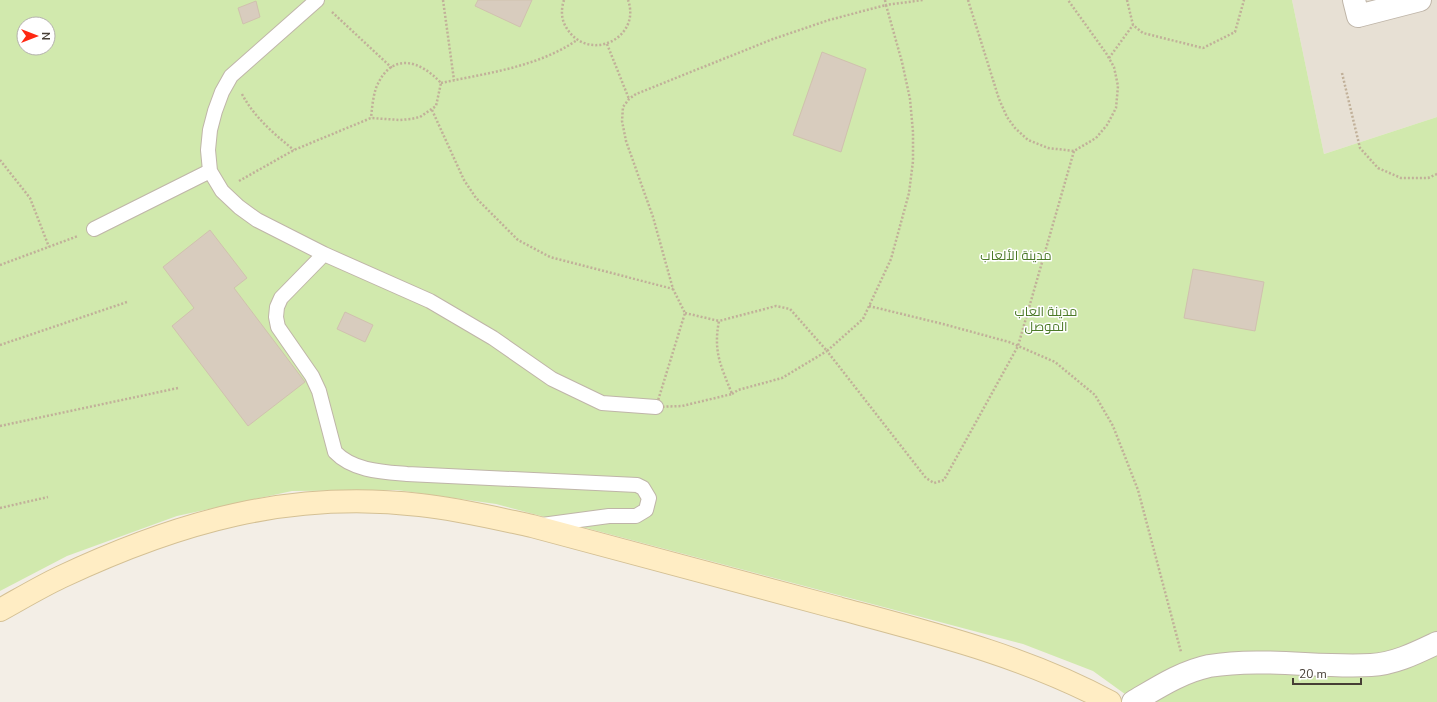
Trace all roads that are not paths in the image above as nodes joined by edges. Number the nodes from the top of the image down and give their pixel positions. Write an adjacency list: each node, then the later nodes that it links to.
1 (317, 0): 4 (lane)
2 (1354, 0): 3 (street)
3 (1420, 0)
4 (210, 171): 5 (lane); 6 (lane)
5 (94, 229)
6 (324, 254): 7 (lane); 8 (lane)
7 (656, 407)
8 (532, 526): 9 (main road); 11 (main road)
9 (0, 610)
10 (1437, 643): 12 (street)
11 (1110, 702)
12 (1132, 702)

